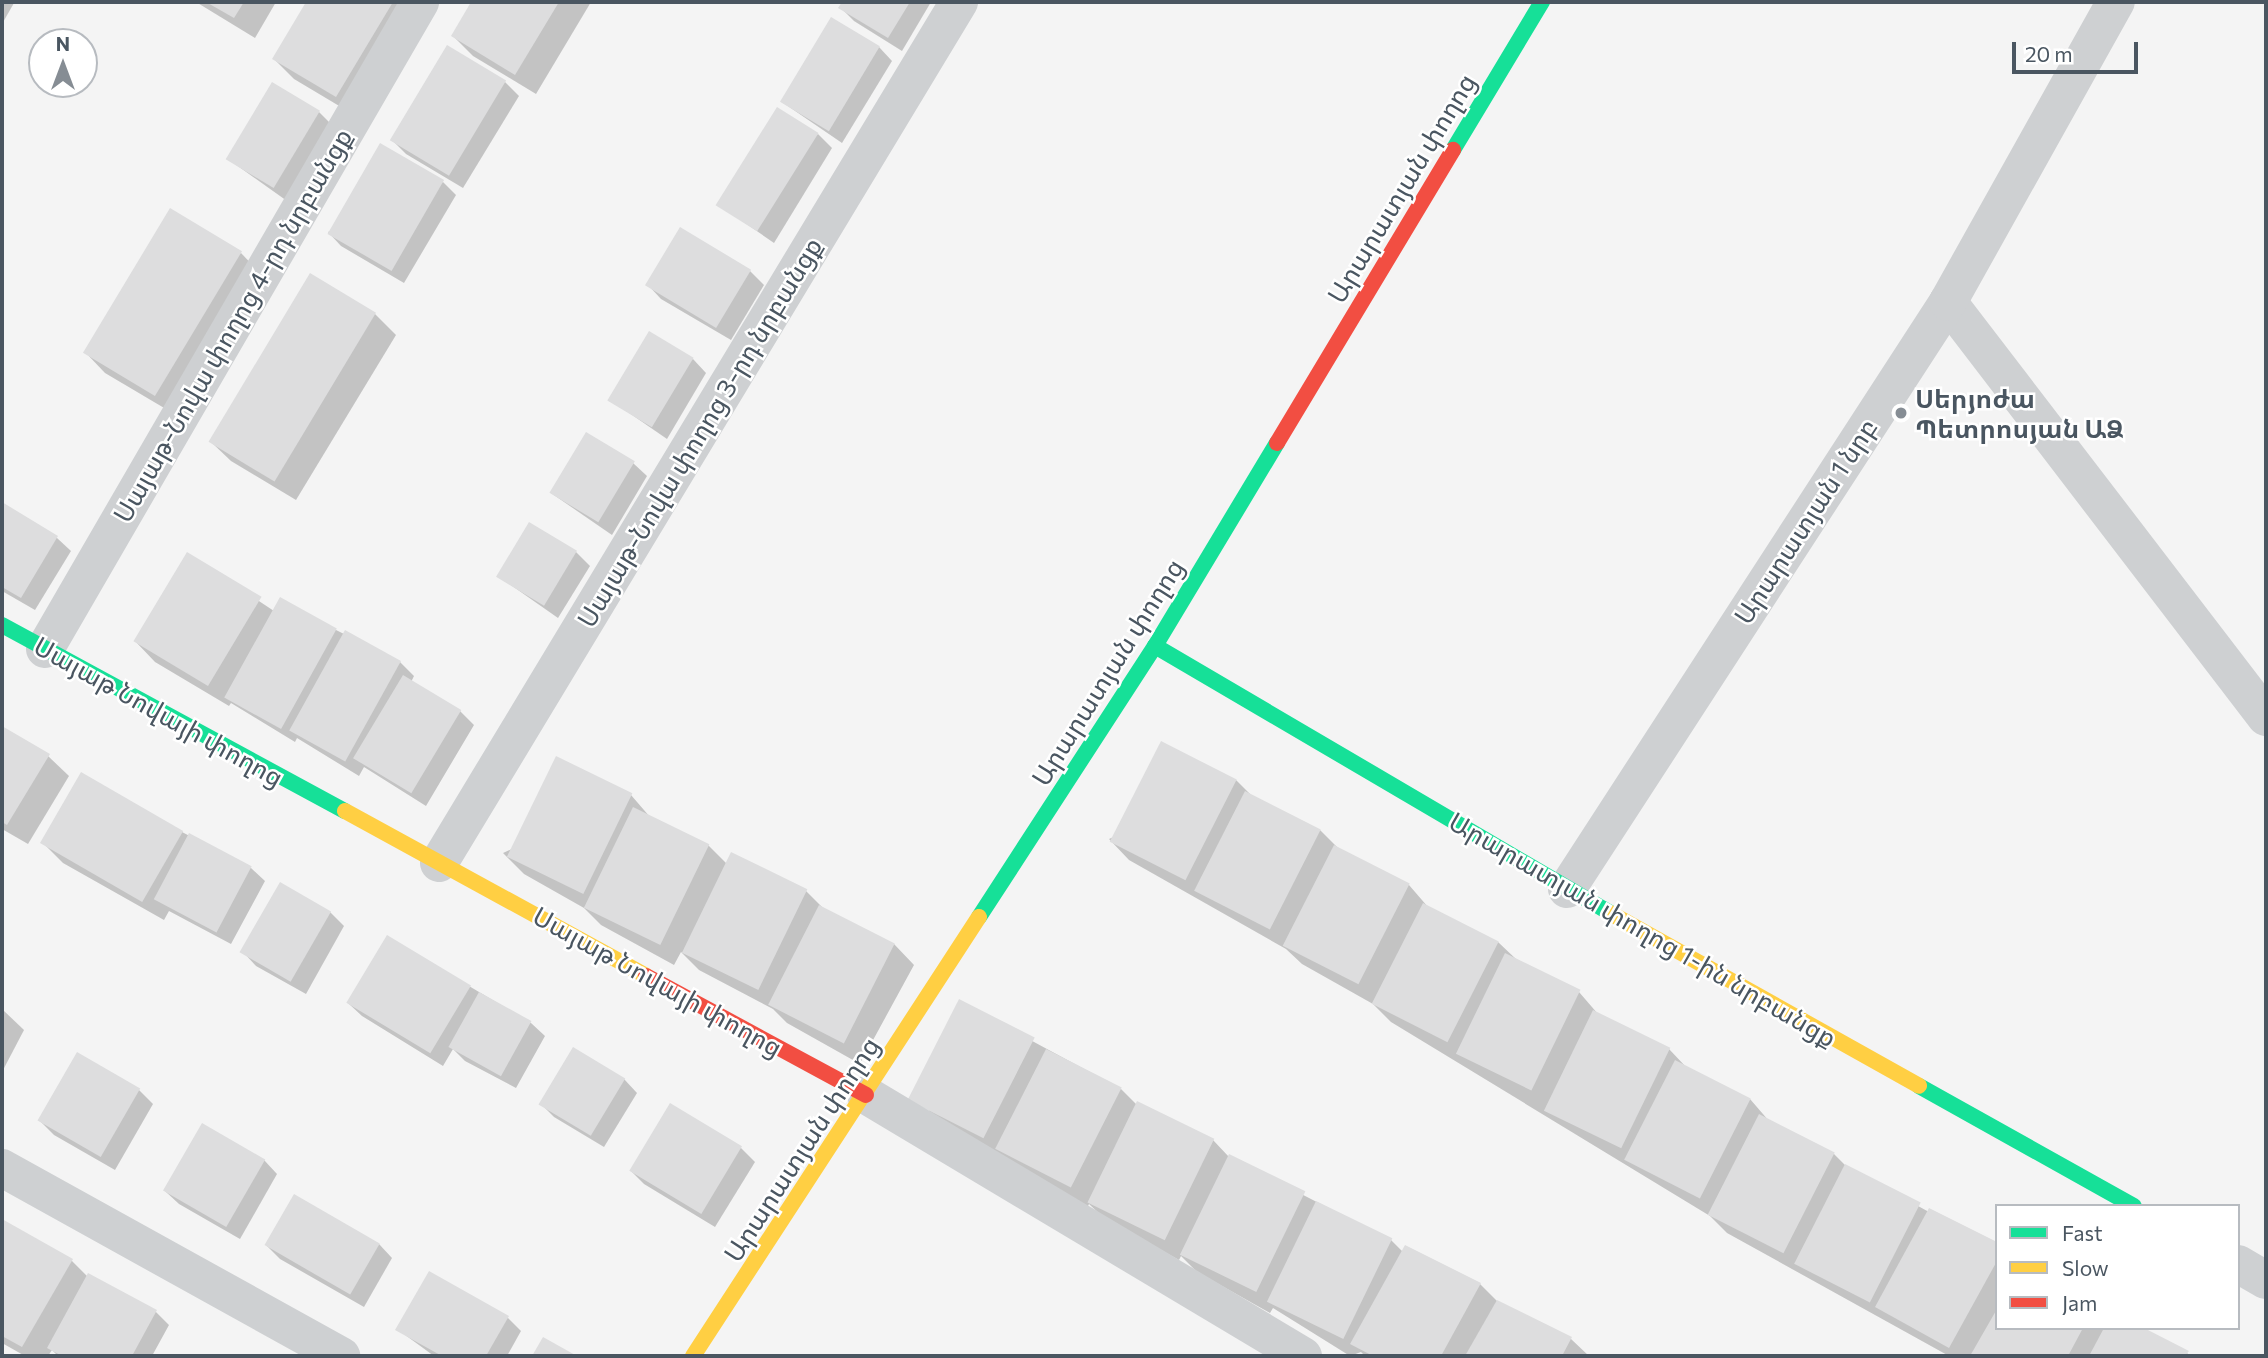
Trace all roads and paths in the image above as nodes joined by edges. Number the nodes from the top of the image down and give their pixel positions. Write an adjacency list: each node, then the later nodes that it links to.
1 (420, 2): 8 (street, Սայաթ-Նովա փողոց 4-րդ նրբանցք)
2 (958, 2): 10 (street, Սայաթ-Նովա փողոց 3-րդ նրբանցք)
3 (1542, 2): 7 (street, Արարատյան փողոց)
4 (2116, 2): 5 (street, Արարատյան 1 նրբ)
5 (1948, 302): 9 (street); 11 (street, Արարատյան 1 նրբ)
6 (2, 625): 8 (street, Սայաթ Նովայի փողոց)
7 (1155, 646): 11 (street, Արարատյան փողոց 1-ին նրբանցք); 12 (street, Արարատյան փողոց)
8 (45, 649): 10 (street, Սայաթ Նովայի փողոց)
9 (2266, 717)
10 (439, 863): 12 (street, Սայաթ Նովայի փողոց)
11 (1567, 889): 14 (street, Արարատյան փողոց 1-ին նրբանցք)
12 (866, 1095): 18 (street, Արարատյան փողոց); 19 (street, Սայաթ Նովայի փողոց)
13 (2, 1168): 17 (street)
14 (2130, 1204)
15 (2240, 1265): 16 (street)
16 (2266, 1280)
17 (341, 1356)
18 (694, 1356)
19 (1303, 1356)

